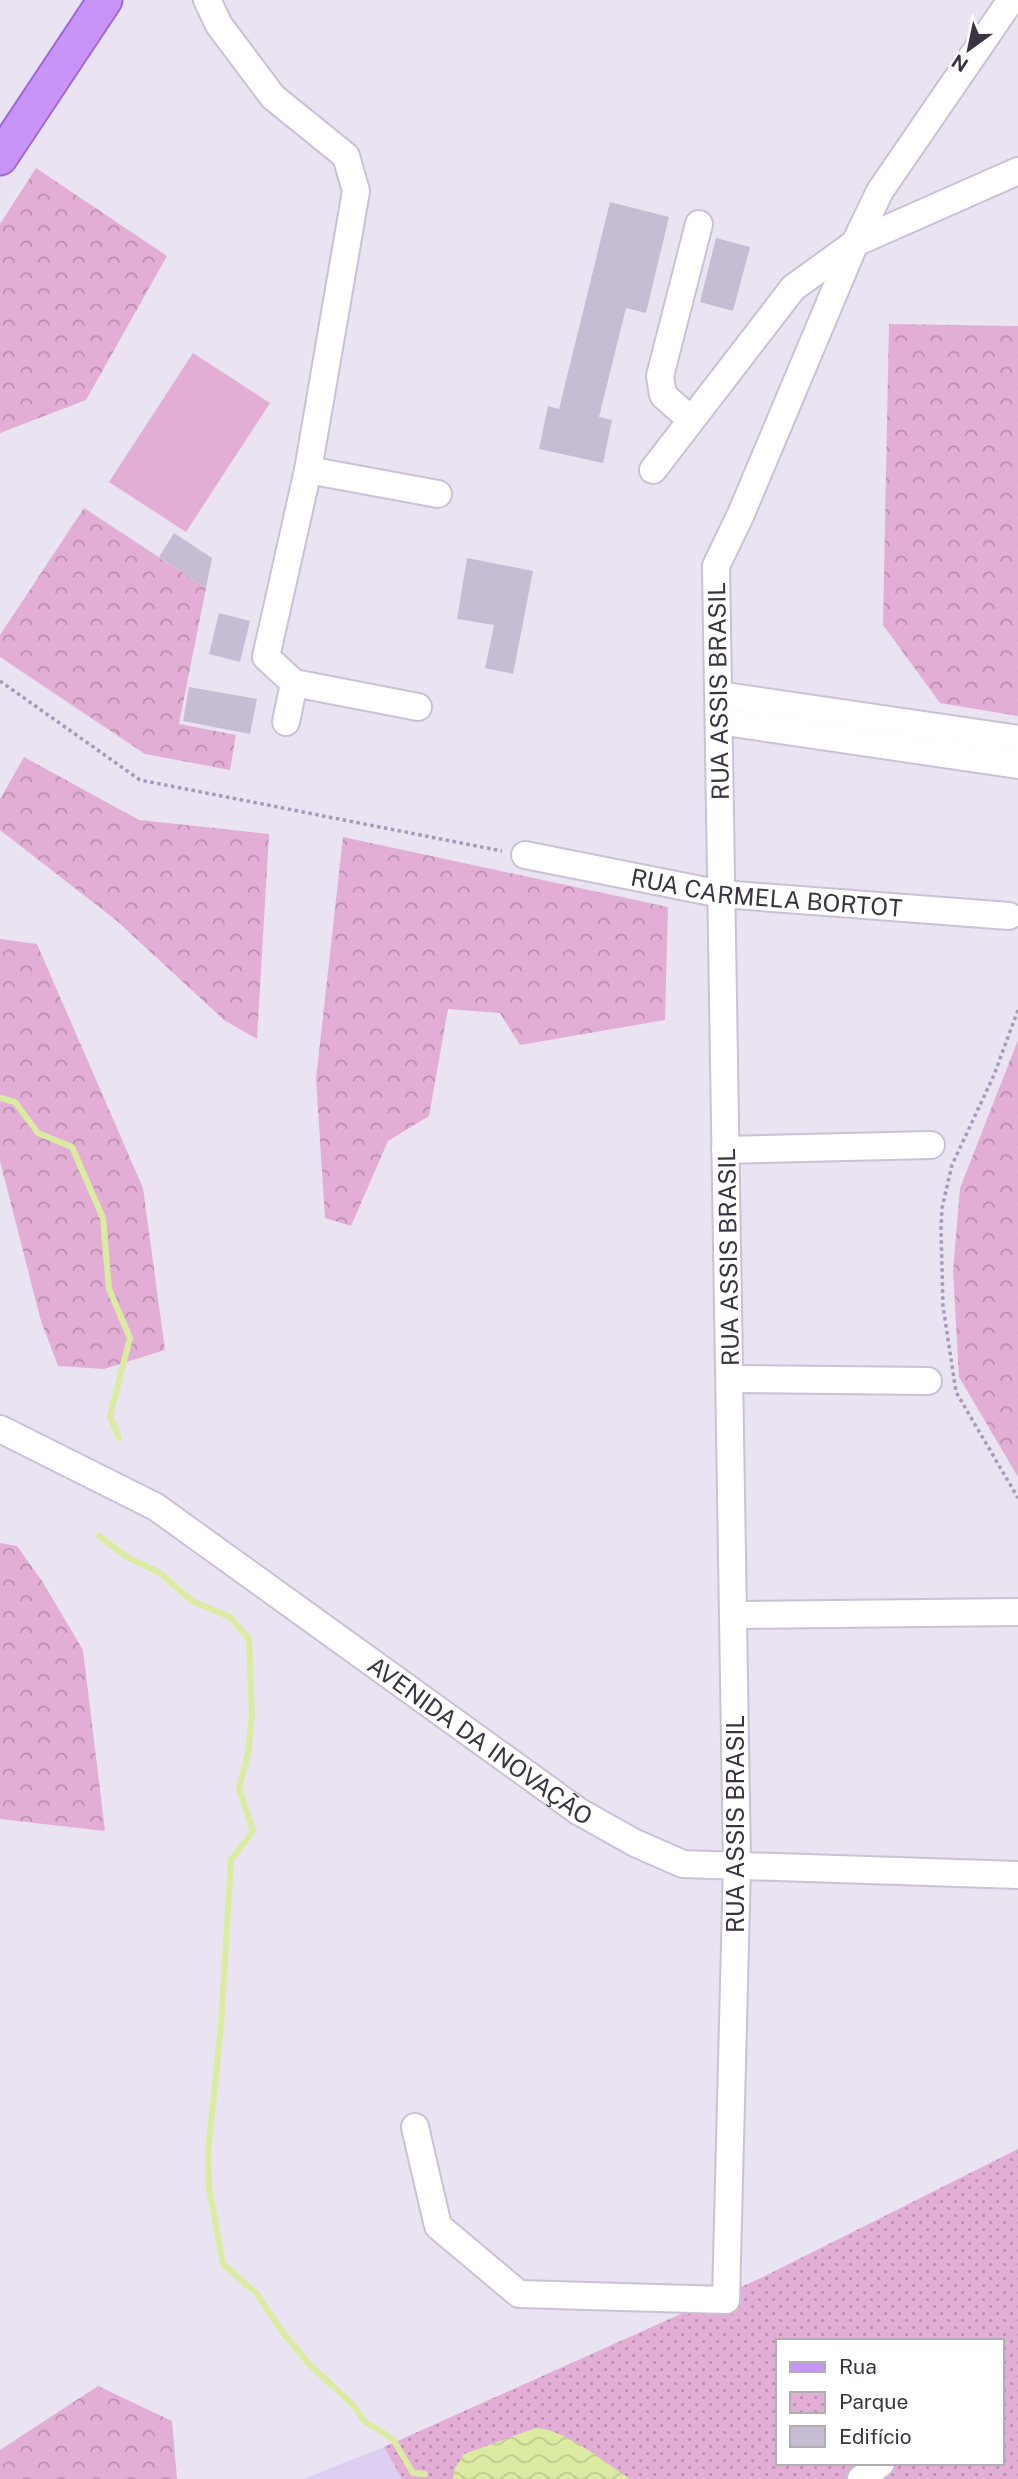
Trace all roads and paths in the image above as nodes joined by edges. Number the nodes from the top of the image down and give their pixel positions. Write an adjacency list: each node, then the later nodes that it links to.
1 (105, 0): 4 (main road)
2 (207, 0): 9 (street)
3 (1011, 0): 7 (street, RUA ASSIS BRASIL)
4 (0, 158)
5 (1018, 171): 7 (street)
6 (699, 224): 8 (street)
7 (855, 243): 8 (street, RUA ASSIS BRASIL); 14 (street, RUA ASSIS BRASIL)
8 (691, 420): 10 (street, RUA ASSIS BRASIL)
9 (308, 470): 11 (street); 13 (street)
10 (653, 470)
11 (438, 494)
12 (0, 681): 20 (path)
13 (294, 683): 15 (street); 17 (street)
14 (719, 695): 16 (street, RUA ASSIS BRASIL); 18 (street)
15 (418, 707)
16 (719, 721): 19 (street); 21 (street, RUA ASSIS BRASIL)
17 (286, 722)
18 (1018, 738)
19 (1018, 765)
20 (524, 855): 21 (street, RUA CARMELA BORTOT)
21 (721, 894): 22 (street, RUA CARMELA BORTOT); 25 (street, RUA ASSIS BRASIL)
22 (1009, 916)
23 (1018, 1010): 29 (path)
24 (932, 1145): 25 (street)
25 (725, 1150): 26 (street, RUA ASSIS BRASIL)
26 (730, 1379): 27 (street); 31 (street, RUA ASSIS BRASIL)
27 (928, 1381)
28 (0, 1429): 32 (street, AVENIDA DA INOVAÇÃO)
29 (1018, 1498)
30 (1018, 1612): 31 (street)
31 (735, 1615): 32 (street, RUA ASSIS BRASIL)
32 (737, 1865): 33 (street, AVENIDA DA INOVAÇÃO); 34 (street, RUA ASSIS BRASIL)
33 (1018, 1875)
34 (415, 2127)
35 (878, 2465): 36 (street)
36 (861, 2479)

